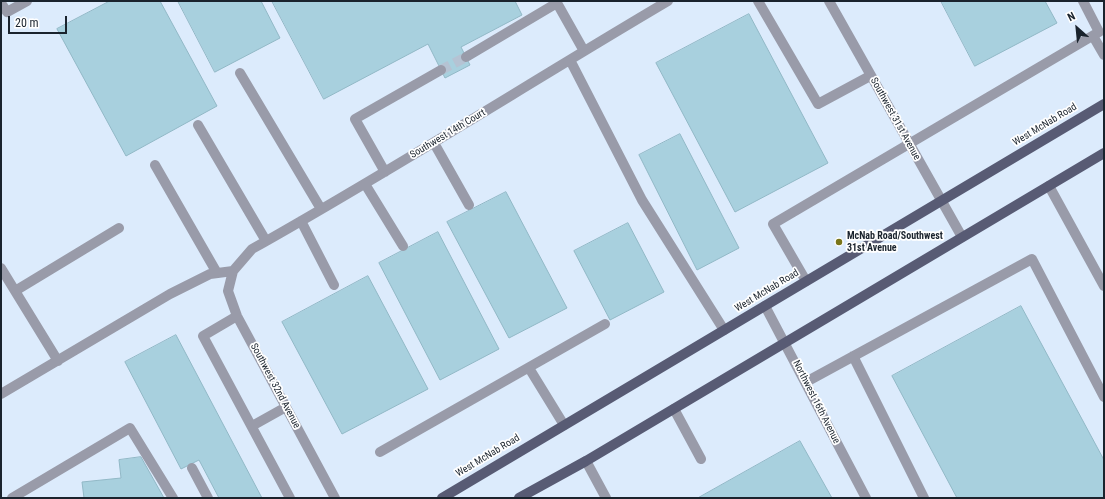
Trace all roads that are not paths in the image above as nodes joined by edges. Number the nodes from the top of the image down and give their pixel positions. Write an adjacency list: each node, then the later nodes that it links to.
1 (27, 1): 7 (street)
2 (668, 1): 9 (street, Southwest 14th Court)
3 (758, 1): 15 (street)
4 (829, 1): 15 (street, Southwest 31st Avenue)
5 (1083, 1): 8 (street)
6 (556, 2): 9 (street); 11 (street)
7 (1, 3)
8 (1093, 36): 10 (street); 19 (street)
9 (584, 51): 12 (street, Southwest 14th Court)
10 (1104, 55)
11 (466, 57)
12 (570, 60): 18 (street, Southwest 14th Court); 43 (street)
13 (441, 70): 22 (street)
14 (240, 73): 27 (street)
15 (870, 76): 19 (street, Southwest 31st Avenue)
16 (1104, 104): 25 (main road, West McNab Road)
17 (198, 125): 31 (street)
18 (434, 143): 22 (street, Southwest 14th Court); 26 (street)
19 (908, 143): 25 (street, Southwest 31st Avenue); 36 (street)
20 (1104, 153): 24 (main road)
21 (155, 165): 35 (street)
22 (385, 172): 23 (street, Southwest 14th Court)
23 (365, 184): 27 (street, Southwest 14th Court); 32 (street)
24 (1049, 186): 30 (main road); 38 (street)
25 (941, 201): 30 (street, Southwest 31st Avenue); 36 (main road, West McNab Road)
26 (469, 205)
27 (321, 209): 28 (street, Southwest 14th Court)
28 (301, 221): 31 (street, Southwest 14th Court); 37 (street)
29 (119, 228): 39 (street)
30 (962, 238): 44 (main road)
31 (266, 241): 34 (street, Southwest 14th Court)
32 (403, 246)
33 (1, 268): 39 (street)
34 (232, 271): 35 (street); 41 (street, Southwest 32nd Avenue)
35 (217, 273): 46 (street)
36 (806, 281): 40 (main road, West McNab Road)
37 (334, 285)
38 (1104, 286)
39 (15, 291): 46 (street)
40 (765, 306): 43 (main road, West McNab Road); 44 (street, Northwest 16th Avenue)
41 (237, 316): 51 (street, Southwest 32nd Avenue); 54 (street)
42 (605, 324): 47 (street)
43 (724, 330): 53 (main road, West McNab Road)
44 (786, 342): 48 (street, Northwest 16th Avenue); 52 (main road)
45 (853, 356): 48 (street); 50 (street); 68 (street)
46 (58, 361): 49 (street)
47 (529, 368): 53 (street); 55 (street)
48 (806, 382): 67 (street, Northwest 16th Avenue)
49 (1, 394)
50 (1104, 397)
51 (286, 407): 54 (street); 63 (street, Southwest 32nd Avenue)
52 (674, 409): 56 (street); 57 (main road)
53 (564, 425): 64 (main road, West McNab Road)
54 (252, 426): 62 (street)
55 (380, 452)
56 (701, 459)
57 (586, 461): 65 (main road); 66 (street)
58 (192, 468): 61 (street)
59 (12, 498): 60 (street)
60 (173, 498)
61 (208, 498)
62 (290, 498)
63 (335, 498)
64 (442, 498)
65 (519, 498)
66 (606, 498)
67 (866, 498)
68 (924, 498)

